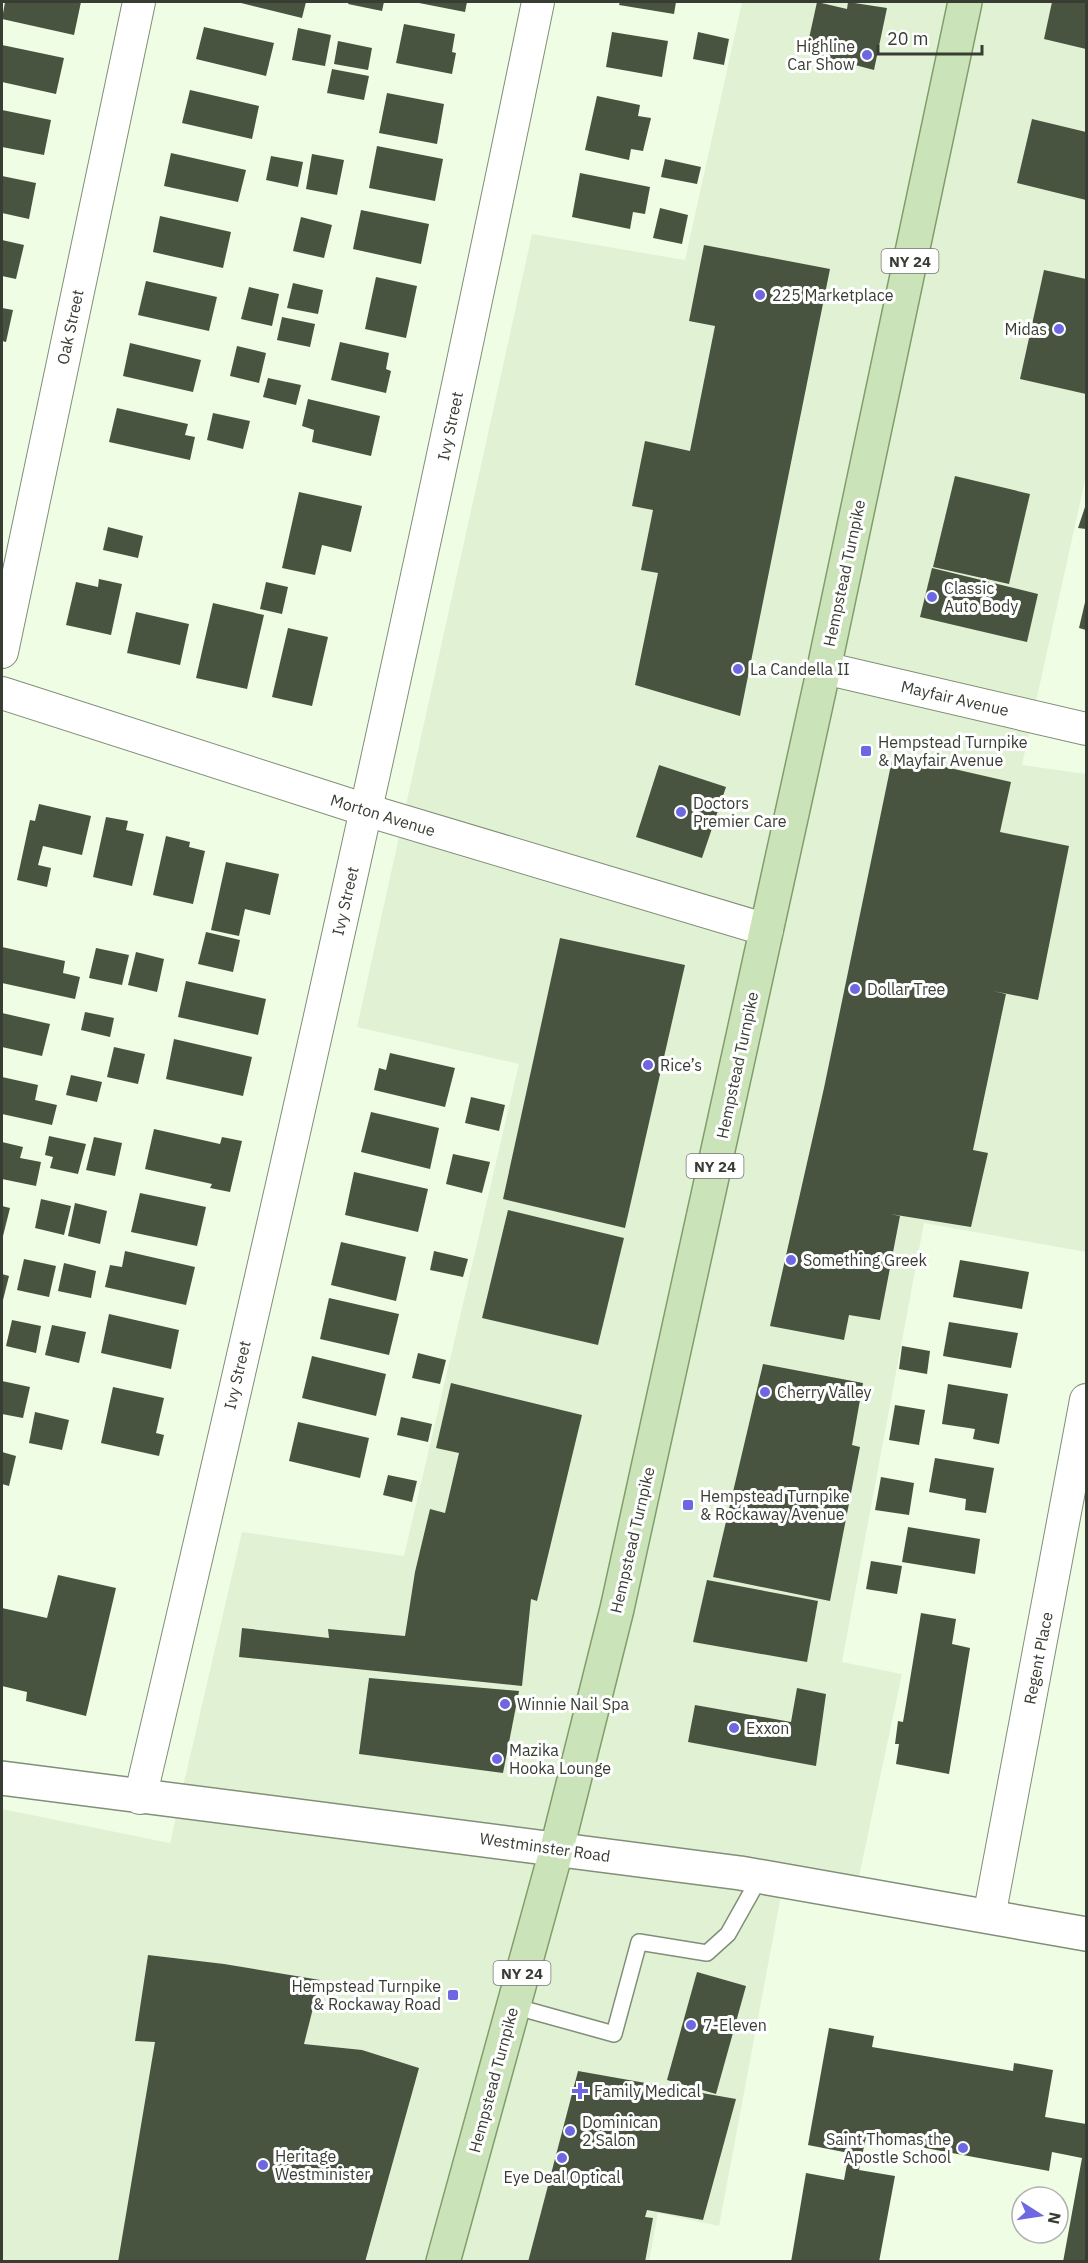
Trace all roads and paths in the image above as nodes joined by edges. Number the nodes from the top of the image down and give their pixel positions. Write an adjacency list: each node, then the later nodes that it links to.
1 (139, 2): 4 (street, Oak Street)
2 (538, 2): 8 (street, Ivy Street)
3 (965, 2): 5 (main road, Hempstead Turnpike / NY 24)
4 (2, 652)
5 (824, 668): 7 (street, Mayfair Avenue); 9 (main road, Hempstead Turnpike / NY 24)
6 (2, 693): 8 (street, Morton Avenue)
7 (1086, 729)
8 (366, 810): 9 (street, Morton Avenue); 12 (street, Ivy Street)
9 (767, 930): 13 (main road, Hempstead Turnpike / NY 24)
10 (1086, 1400): 15 (street, Regent Place)
11 (2, 1778): 12 (main road, Westminster Road)
12 (140, 1798): 13 (main road, Westminster Road)
13 (557, 1848): 14 (main road, Westminster Road); 17 (main road, Hempstead Turnpike / NY 24)
14 (760, 1877): 15 (main road, Westminster Road); 17 (lane)
15 (989, 1917): 16 (main road, Westminster Road)
16 (1086, 1934)
17 (513, 2007): 18 (main road, Hempstead Turnpike / NY 24)
18 (443, 2262)

